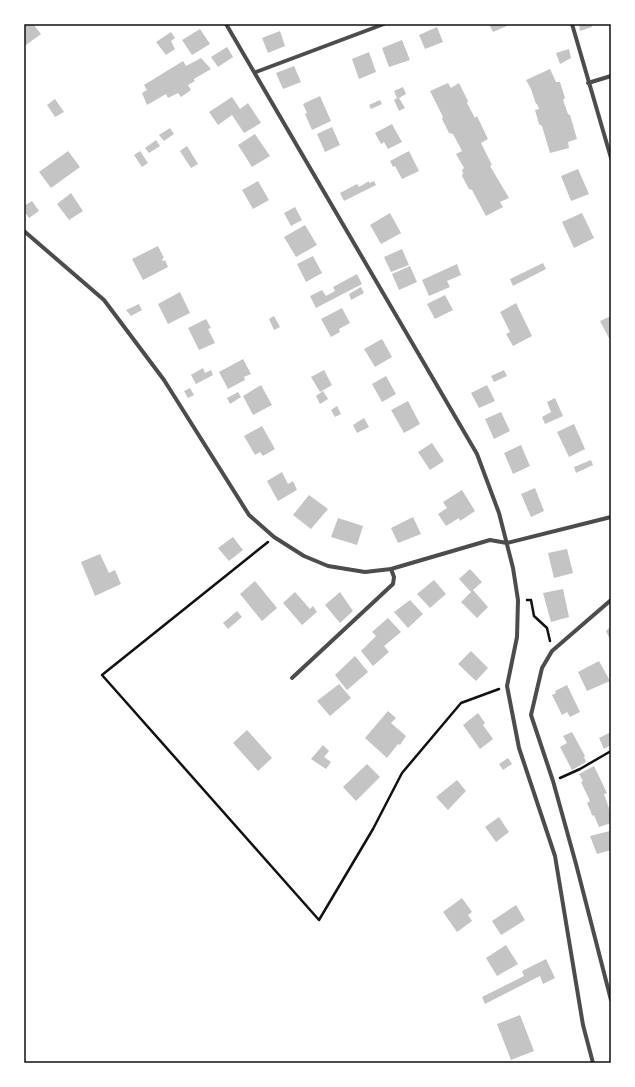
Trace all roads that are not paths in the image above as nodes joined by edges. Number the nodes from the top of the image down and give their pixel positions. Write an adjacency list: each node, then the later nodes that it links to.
1 (226, 24): 4 (street)
2 (384, 24): 4 (street)
3 (572, 24): 6 (street)
4 (256, 72): 10 (street)
5 (611, 76): 6 (street)
6 (588, 83): 7 (street)
7 (611, 158)
8 (24, 231): 11 (street)
9 (611, 517): 10 (street)
10 (507, 542): 11 (street); 15 (street)
11 (391, 569): 13 (street)
12 (611, 600): 14 (street)
13 (292, 678)
14 (611, 1000)
15 (593, 1063)

